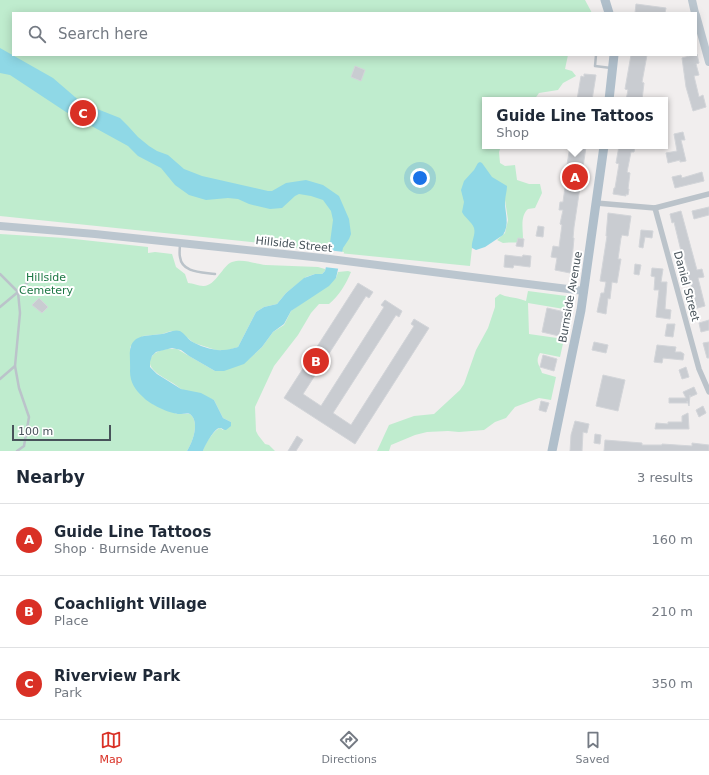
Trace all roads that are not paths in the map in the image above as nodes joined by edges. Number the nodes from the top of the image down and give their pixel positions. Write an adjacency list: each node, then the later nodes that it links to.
1 (605, 0): 3 (main road)
2 (692, 0): 4 (main road)
3 (609, 12)
4 (695, 12)
5 (697, 18): 8 (main road)
6 (596, 56): 9 (lane)
7 (614, 56): 9 (main road)
8 (709, 62)
9 (613, 68): 10 (main road)
10 (609, 97)
11 (604, 149): 13 (main road, Burnside Avenue)
12 (709, 194): 14 (street)
13 (596, 203): 14 (street); 20 (main road, Burnside Avenue)
14 (656, 208): 25 (street, Daniel Street)
15 (0, 226): 16 (main road, Hillside Street)
16 (180, 243): 18 (lane); 20 (main road, Hillside Street)
17 (0, 274): 21 (lane)
18 (215, 274)
19 (29, 281): 21 (lane)
20 (584, 291): 27 (main road, Burnside Avenue)
21 (18, 292): 22 (lane); 23 (lane)
22 (0, 307)
23 (15, 366): 24 (lane); 26 (lane)
24 (0, 379)
25 (709, 392)
26 (17, 451)
27 (552, 451)

